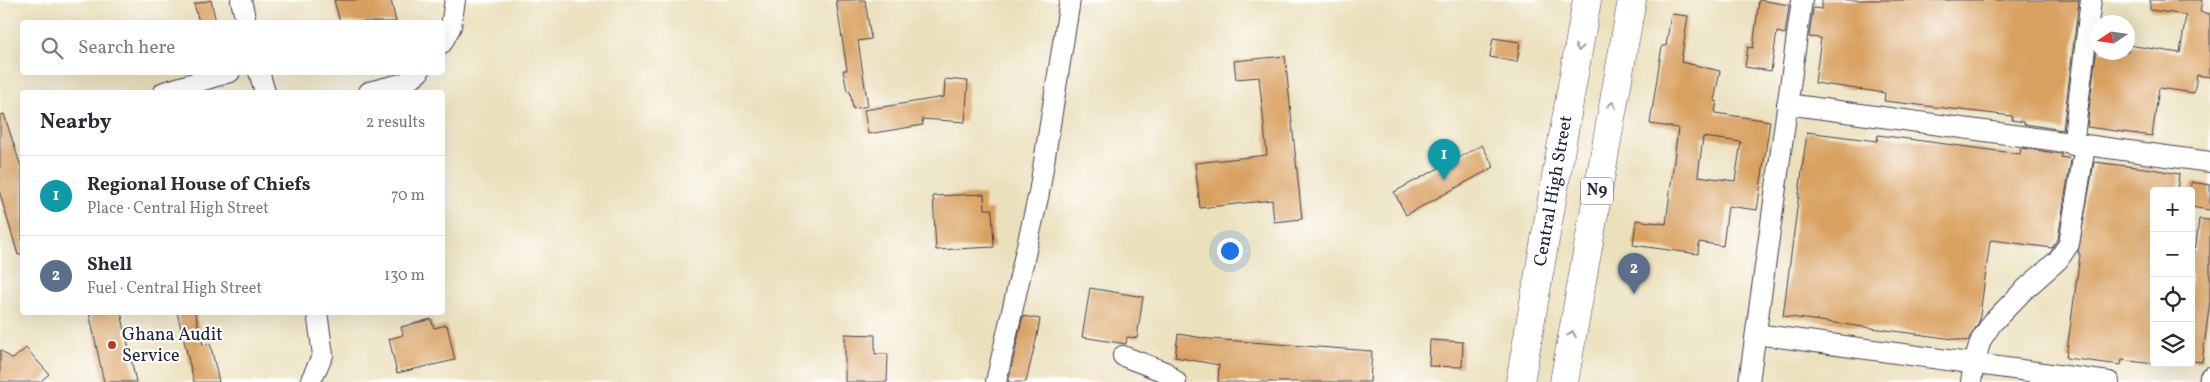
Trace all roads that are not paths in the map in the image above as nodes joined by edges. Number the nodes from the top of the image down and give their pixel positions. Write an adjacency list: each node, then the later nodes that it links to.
1 (241, 0): 8 (street)
2 (455, 0): 9 (street)
3 (1070, 0): 28 (street)
4 (1587, 0): 17 (highway, Central High Street / N9, one-way to 17)
5 (1632, 0): 18 (highway, N9, one-way to 5)
6 (1802, 0): 16 (street)
7 (2091, 0): 19 (street)
8 (246, 20)
9 (445, 37)
10 (220, 75): 13 (street)
11 (260, 75): 14 (street)
12 (415, 75): 15 (street)
13 (171, 90)
14 (264, 90)
15 (377, 90)
16 (1787, 104): 19 (street); 22 (street)
17 (1568, 112): 18 (highway); 30 (highway, Central High Street / N9)
18 (1606, 142): 31 (highway, N9, one-way to 18)
19 (2079, 146): 20 (street); 24 (street)
20 (2210, 162)
21 (317, 315): 27 (street)
22 (1756, 334): 24 (street); 26 (street)
23 (1123, 356): 29 (street)
24 (1972, 372): 32 (street)
25 (2210, 376): 33 (street)
26 (1745, 380)
27 (310, 382)
28 (996, 382)
29 (1176, 382)
30 (1520, 382)
31 (1564, 382)
32 (2109, 382)
33 (2209, 382)

